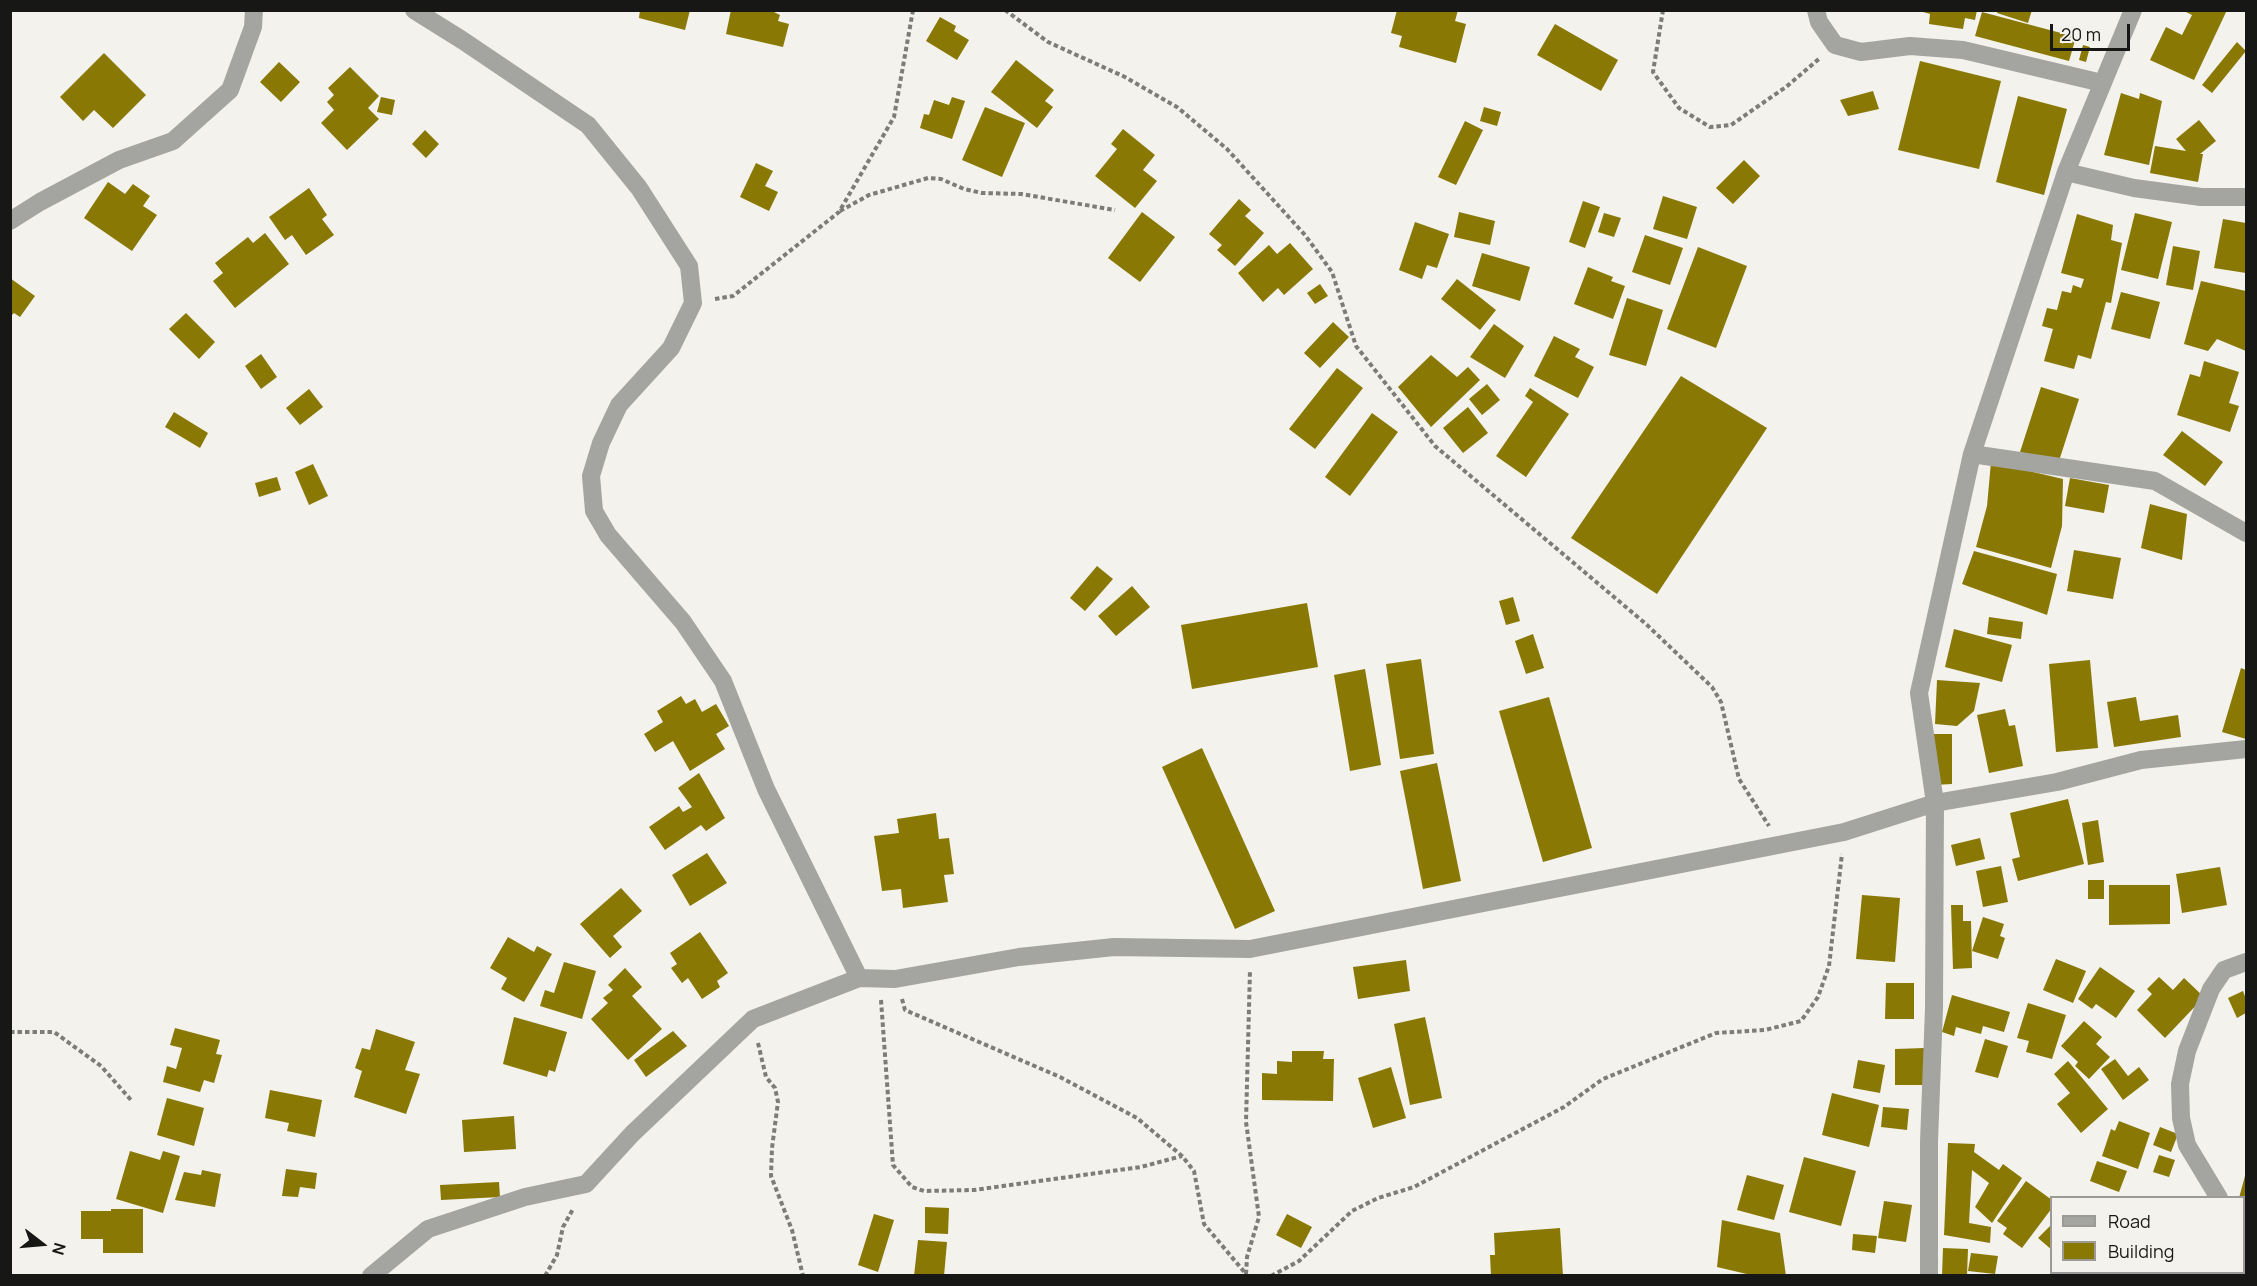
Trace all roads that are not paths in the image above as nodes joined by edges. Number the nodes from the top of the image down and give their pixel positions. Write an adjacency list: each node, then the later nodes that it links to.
1 (254, 10): 8 (street)
2 (414, 10): 14 (street)
3 (1816, 10): 5 (street)
4 (2133, 10): 5 (street)
5 (2102, 83): 6 (street)
6 (2066, 172): 7 (street); 9 (street)
7 (2247, 197)
8 (10, 221)
9 (1972, 454): 10 (street); 12 (street)
10 (2247, 532)
11 (2247, 749): 12 (street)
12 (1935, 803): 14 (street); 17 (street)
13 (2247, 962): 15 (street)
14 (859, 978): 16 (street)
15 (2218, 1196)
16 (372, 1275)
17 (1929, 1275)

